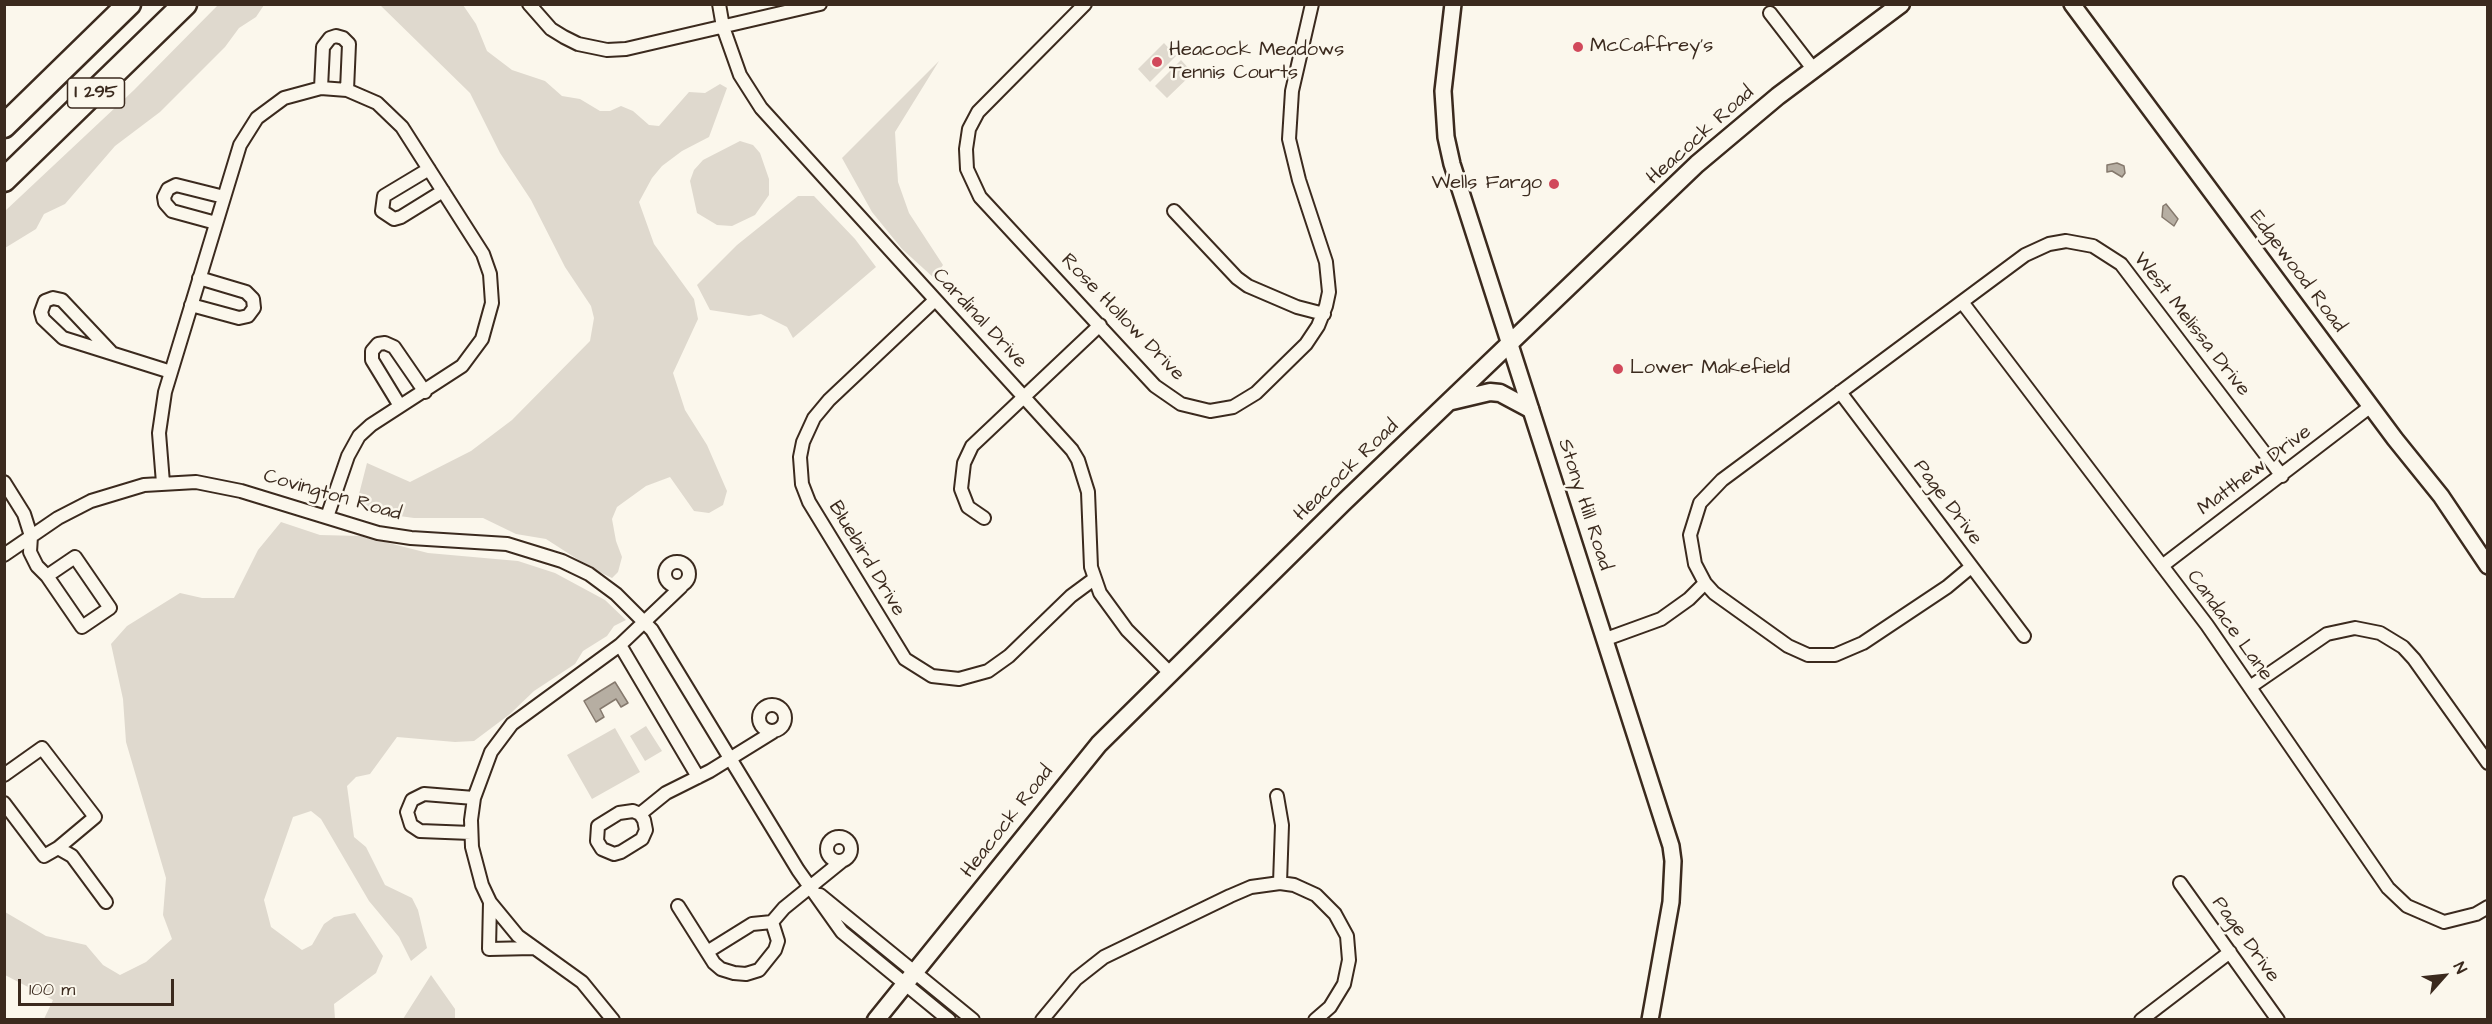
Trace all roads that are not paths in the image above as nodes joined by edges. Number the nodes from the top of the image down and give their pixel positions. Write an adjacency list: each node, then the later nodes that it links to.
1 (129, 4): 16 (highway, I 295)
2 (185, 4): 18 (highway, I 295)
3 (529, 4): 12 (street)
4 (719, 4): 12 (street, Cardinal Drive)
5 (820, 4): 12 (street)
6 (1085, 4): 28 (street, Rose Hollow Drive)
7 (1312, 4): 27 (street, Rose Hollow Drive)
8 (1453, 4): 29 (street, Stony Hill Road)
9 (1901, 4): 13 (main road, Heacock Road)
10 (2072, 4): 37 (street, Edgewood Road)
11 (1770, 13): 13 (street)
12 (723, 27): 24 (street, Cardinal Drive)
13 (1814, 70): 29 (main road, Heacock Road)
14 (321, 87): 15 (street); 15 (street); 20 (street)
15 (347, 90): 17 (street)
16 (4, 126)
17 (429, 169): 19 (street); 19 (street)
18 (4, 180)
19 (443, 191): 32 (street)
20 (224, 197): 22 (street); 22 (street)
21 (1174, 211): 27 (street)
22 (216, 224): 23 (street)
23 (199, 278): 26 (street); 26 (street)
24 (935, 300): 34 (street, Cardinal Drive); 50 (street, Bluebird Drive)
25 (1962, 302): 33 (street, West Melissa Drive); 39 (street, West Melissa Drive); 46 (street, Candace Lane)
26 (191, 306): 31 (street)
27 (1324, 314): 28 (street, Rose Hollow Drive)
28 (1100, 326): 34 (street)
29 (1509, 347): 35 (main road, Heacock Road); 38 (street, Stony Hill Road)
30 (112, 352): 30 (street); 31 (street)
31 (171, 372): 41 (street)
32 (425, 392): 36 (street); 36 (street)
33 (1840, 393): 48 (street, Page Drive); 51 (street, West Melissa Drive)
34 (1023, 397): 43 (street); 50 (street, Cardinal Drive)
35 (1451, 401): 38 (main road); 57 (main road, Heacock Road)
36 (400, 406): 42 (street)
37 (2371, 406): 39 (street, Matthew Drive); 47 (street, Edgewood Road)
38 (1530, 409): 55 (street, Stony Hill Road)
39 (2282, 476): 46 (street, Matthew Drive)
40 (4, 482): 44 (street)
41 (163, 483): 42 (street, Covington Road); 44 (street, Covington Road)
42 (327, 517): 53 (street, Covington Road)
43 (984, 518)
44 (31, 536): 45 (street, Covington Road); 49 (street)
45 (4, 555)
46 (2162, 566): 58 (street, Candace Lane)
47 (2487, 566)
48 (1971, 567): 51 (street); 54 (street, Page Drive)
49 (47, 576): 49 (street)
50 (1094, 579): 57 (street, Cardinal Drive)
51 (1705, 583): 55 (street)
52 (681, 587): 53 (street)
53 (645, 621): 56 (street); 60 (street, Covington Road)
54 (2024, 636)
55 (1606, 639): 89 (street, Stony Hill Road)
56 (620, 645): 63 (street); 65 (street)
57 (1171, 674): 82 (main road, Heacock Road)
58 (2250, 687): 61 (street); 77 (street, Candace Lane)
59 (773, 732): 60 (street)
60 (730, 757): 63 (street); 73 (street, Covington Road)
61 (2487, 763)
62 (4, 776): 69 (street)
63 (698, 777): 67 (street)
64 (1277, 796): 71 (street)
65 (474, 798): 68 (street); 68 (street)
66 (4, 802): 69 (street)
67 (640, 814)
68 (471, 833): 74 (street)
69 (58, 848): 75 (street)
70 (842, 861): 73 (street)
71 (1280, 883): 87 (street); 88 (street)
72 (2180, 883): 81 (street, Page Drive)
73 (810, 887): 78 (street); 82 (street, Covington Road)
74 (490, 902): 79 (street); 79 (street)
75 (106, 903)
76 (678, 906): 80 (street)
77 (2487, 907)
78 (772, 922): 80 (street); 80 (street)
79 (533, 948): 83 (street)
80 (707, 952)
81 (2230, 952): 90 (street); 91 (street, Page Drive)
82 (909, 977): 84 (main road, Heacock Road); 85 (street); 86 (street)
83 (612, 1020)
84 (876, 1020)
85 (949, 1020)
86 (973, 1020)
87 (1042, 1020)
88 (1315, 1020)
89 (1650, 1020)
90 (2141, 1020)
91 (2278, 1020)

